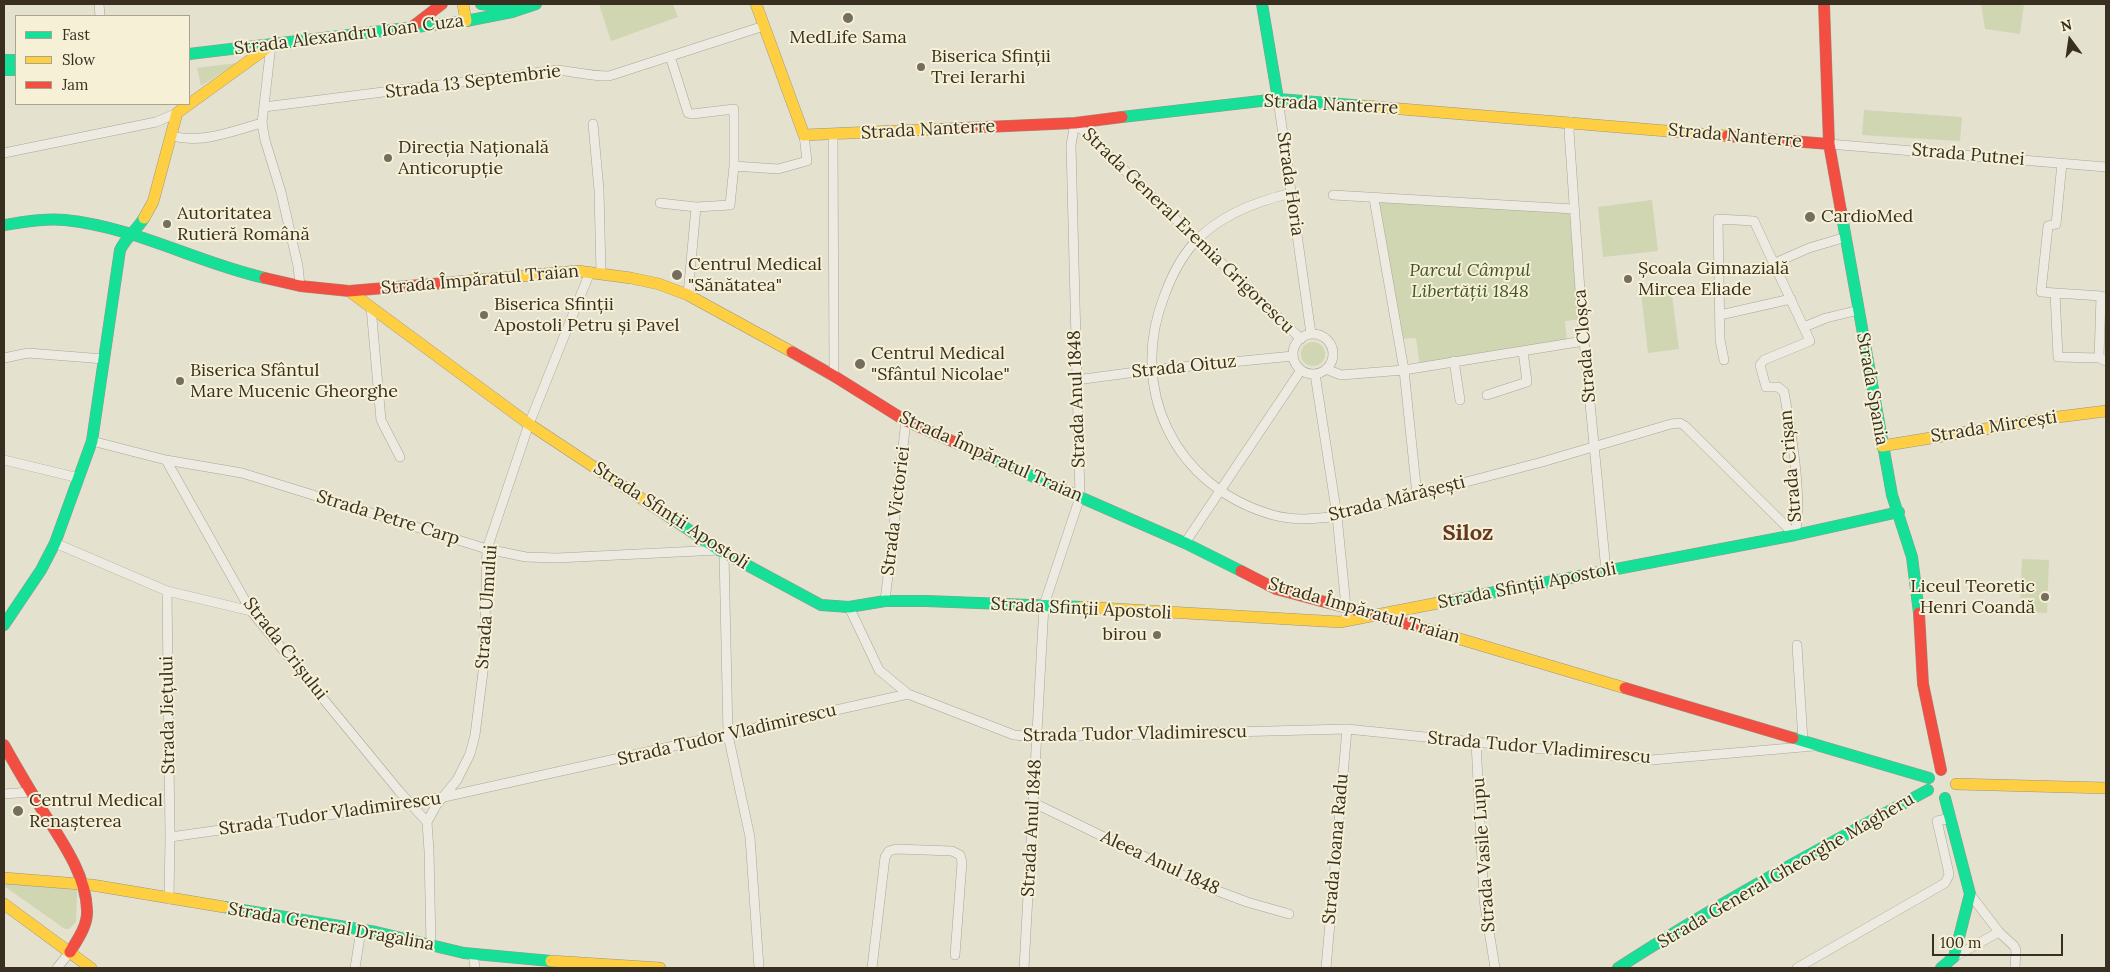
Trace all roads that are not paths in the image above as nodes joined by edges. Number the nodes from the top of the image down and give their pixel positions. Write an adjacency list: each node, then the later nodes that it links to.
1 (442, 4): 11 (street)
2 (463, 4): 9 (street)
3 (481, 4): 8 (street)
4 (536, 4): 8 (street, Strada Alexandru Ioan Cuza)
5 (756, 4): 10 (street)
6 (1262, 4): 15 (street, Strada Horia)
7 (1824, 4): 27 (street, Strada Spania)
8 (523, 8): 9 (street, Strada Alexandru Ioan Cuza)
9 (466, 22): 11 (street, Strada Alexandru Ioan Cuza)
10 (764, 26): 14 (street, Strada 13 Septembrie); 25 (street)
11 (411, 28): 12 (street, Strada Alexandru Ioan Cuza)
12 (271, 46): 13 (street, Strada Alexandru Ioan Cuza); 16 (street); 18 (street)
13 (190, 54)
14 (670, 56): 18 (street, Strada 13 Septembrie); 30 (street)
15 (1278, 99): 20 (street, Strada Nanterre); 22 (street, Strada Nanterre); 32 (street, Strada Horia)
16 (190, 103)
17 (188, 105): 19 (street)
18 (264, 107): 21 (street)
19 (177, 114): 26 (street); 28 (street)
20 (1571, 122): 27 (street, Strada Nanterre); 37 (street, Strada Cloșca)
21 (262, 123): 26 (street); 44 (street)
22 (1075, 123): 24 (street, Strada Nanterre); 41 (street, Strada General Eremia Grigorescu); 69 (street, Strada Anul 1848)
23 (594, 124): 43 (street)
24 (833, 134): 25 (street, Strada Nanterre); 68 (street)
25 (804, 135): 30 (street)
26 (172, 136): 39 (street)
27 (1829, 144): 29 (street, Strada Putnei); 40 (street, Strada Spania)
28 (4, 153)
29 (2062, 163): 31 (street, Strada Putnei); 46 (street)
30 (734, 166): 36 (street)
31 (2106, 167)
32 (1292, 193): 41 (street, Strada Mărășești); 53 (street, Strada Horia)
33 (1332, 195): 34 (street)
34 (1374, 199): 37 (street); 66 (street)
35 (660, 203): 36 (street)
36 (696, 206): 47 (street)
37 (1574, 210): 55 (street, Strada Cloșca)
38 (4, 225): 39 (street, Strada Împăratul Traian)
39 (131, 234): 44 (street, Strada Împăratul Traian); 59 (street)
40 (1846, 237): 42 (street); 50 (street, Strada Spania)
41 (1196, 240): 54 (street, Strada General Eremia Grigorescu); 64 (street, Strada Mărășești)
42 (1775, 263): 48 (street); 51 (street)
43 (595, 273): 45 (street, Strada Împăratul Traian); 47 (street, Strada Împăratul Traian); 74 (street, Strada Ulmului)
44 (300, 286): 45 (street, Strada Împăratul Traian)
45 (349, 291): 49 (street, Strada Sfinții Apostoli)
46 (2055, 292): 60 (street); 60 (street)
47 (688, 294): 68 (street, Strada Împăratul Traian)
48 (1791, 299): 51 (street); 52 (street)
49 (371, 307): 74 (street, Strada Sfinții Apostoli); 78 (street)
50 (1859, 310): 52 (street); 76 (street, Strada Spania)
51 (1720, 316): 61 (street)
52 (1804, 327): 87 (street, Strada Crișan)
53 (1311, 334): 54 (street); 63 (street)
54 (1300, 339): 57 (street)
55 (1584, 341): 56 (street); 77 (street, Strada Cloșca)
56 (1523, 351): 62 (street); 70 (street)
57 (1293, 356): 64 (street, Strada Oituz); 65 (street)
58 (4, 358): 59 (street)
59 (104, 359): 75 (street)
60 (2102, 359)
61 (1724, 360)
62 (1454, 362): 66 (street); 71 (street)
63 (1326, 369): 66 (street); 67 (street)
64 (1151, 370): 69 (street, Strada Oituz); 82 (street, Strada Mărășești)
65 (1301, 370): 67 (street); 82 (street)
66 (1404, 370): 83 (street)
67 (1315, 374): 86 (street)
68 (834, 376): 73 (street, Strada Împăratul Traian)
69 (1076, 380): 84 (street, Strada Anul 1848)
70 (1487, 395)
71 (1460, 400)
72 (2106, 410): 76 (street, Strada Mircești)
73 (906, 421): 84 (street, Strada Împăratul Traian); 94 (street, Strada Victoriei)
74 (529, 424): 90 (street, Strada Ulmului); 91 (street, Strada Sfinții Apostoli)
75 (92, 441): 80 (street, Strada Petre Carp); 81 (street)
76 (1882, 446): 85 (street, Strada Spania)
77 (1593, 448): 83 (street, Strada Mărășești); 87 (street, Strada Mărășești); 92 (street, Strada Cloșca)
78 (400, 457)
79 (4, 460): 81 (street)
80 (166, 460): 90 (street, Strada Petre Carp); 98 (street, Strada Crișului)
81 (79, 478): 88 (street)
82 (1221, 490): 86 (street, Strada Mărășești); 89 (street)
83 (1417, 495): 86 (street, Strada Mărășești)
84 (1080, 497): 89 (street, Strada Împăratul Traian); 95 (street, Strada Anul 1848)
85 (1899, 512): 87 (street, Strada Sfinții Apostoli); 110 (street, Strada Spania)
86 (1337, 516): 97 (street)
87 (1795, 535): 92 (street, Strada Sfinții Apostoli)
88 (55, 543): 93 (street); 100 (street)
89 (1185, 543): 97 (street, Strada Împăratul Traian)
90 (487, 549): 91 (street, Strada Petre Carp); 117 (street, Strada Ulmului)
91 (722, 552): 96 (street, Strada Sfinții Apostoli); 104 (street)
92 (1606, 571): 99 (street, Strada Sfinții Apostoli)
93 (167, 591): 98 (street); 123 (street, Strada Jiețului)
94 (885, 602): 95 (street, Strada Sfinții Apostoli); 96 (street, Strada Sfinții Apostoli)
95 (1044, 606): 99 (street, Strada Sfinții Apostoli); 105 (street, Strada Anul 1848)
96 (849, 607): 102 (street)
97 (1346, 607): 99 (street, Strada Împăratul Traian)
98 (251, 611): 119 (street, Strada Crișului)
99 (1378, 615): 106 (street, Strada Împăratul Traian)
100 (4, 625)
101 (1797, 646): 106 (street)
102 (908, 694): 104 (street, Strada Tudor Vladimirescu); 105 (street, Strada Tudor Vladimirescu)
103 (1347, 729): 105 (street, Strada Tudor Vladimirescu); 107 (street, Strada Tudor Vladimirescu); 145 (street, Strada Ioana Radu)
104 (728, 735): 117 (street, Strada Tudor Vladimirescu); 142 (street)
105 (1037, 737): 120 (street, Strada Anul 1848)
106 (1803, 741): 109 (street, Strada Împăratul Traian)
107 (1476, 742): 109 (street, Strada Tudor Vladimirescu); 146 (street, Strada Vasile Lupu)
108 (4, 745): 115 (street)
109 (1820, 746): 111 (street, Strada Împăratul Traian)
110 (1941, 770): 111 (street); 112 (street)
111 (1929, 778): 114 (street)
112 (1956, 784): 113 (street); 118 (street)
113 (2106, 788)
114 (1928, 790): 118 (street); 147 (street, Strada General Gheorghe Magheru)
115 (30, 792): 116 (street); 125 (street)
116 (4, 794)
117 (444, 797): 119 (street, Strada Tudor Vladimirescu); 122 (street, Strada Ulmului)
118 (1945, 798): 121 (street)
119 (410, 803): 122 (street, Strada Crișului); 123 (street, Strada Tudor Vladimirescu)
120 (1034, 803): 129 (street, Aleea Anul 1848); 144 (street, Strada Anul 1848)
121 (1951, 818): 126 (street); 148 (street)
122 (427, 822): 132 (street)
123 (170, 836): 127 (street, Strada Jiețului)
124 (4, 878): 125 (street, Strada General Dragalina)
125 (81, 884): 127 (street, Strada General Dragalina); 133 (street)
126 (1970, 894): 131 (street); 136 (street)
127 (169, 899): 130 (street, Strada General Dragalina)
128 (4, 904): 133 (street)
129 (1289, 914)
130 (361, 930): 132 (street, Strada General Dragalina); 139 (street)
131 (1999, 932): 136 (street); 150 (street)
132 (431, 945): 134 (street, Strada General Dragalina)
133 (70, 952): 137 (street); 138 (street)
134 (473, 954): 140 (street); 141 (street, Strada General Dragalina)
135 (955, 955): 143 (street)
136 (1954, 957): 149 (street)
137 (57, 968)
138 (91, 968)
139 (355, 968)
140 (474, 968)
141 (660, 968)
142 (759, 968)
143 (872, 968)
144 (1024, 968)
145 (1326, 968)
146 (1495, 968)
147 (1618, 968)
148 (1797, 968)
149 (1941, 968)
150 (2015, 968)

